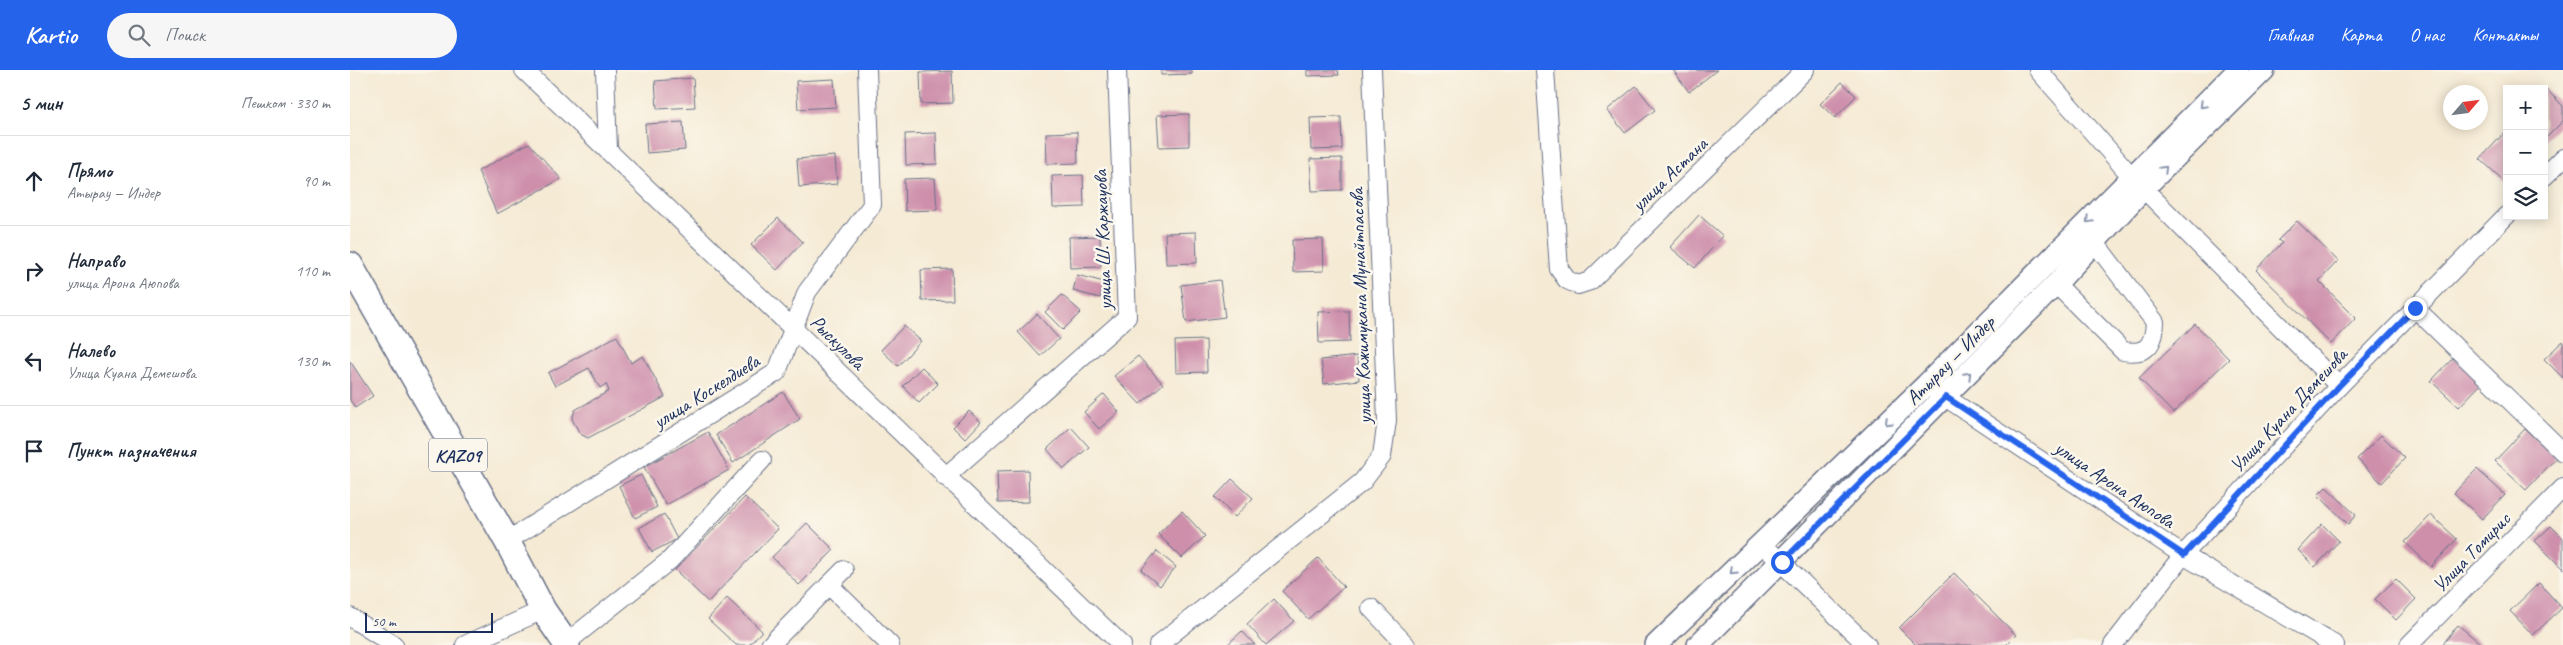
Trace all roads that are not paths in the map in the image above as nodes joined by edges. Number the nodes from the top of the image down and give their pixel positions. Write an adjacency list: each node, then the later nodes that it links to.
1 (524, 70): 11 (street, Рыскулова)
2 (605, 70): 11 (street)
3 (867, 70): 20 (street, улица Коскелдиева)
4 (1117, 70): 26 (street, улица Ш. Каржауова)
5 (1372, 70): 43 (street, улица Кажимукана Мунайтпасова)
6 (1546, 70): 7 (street, улица Астана)
7 (1805, 70)
8 (2038, 70): 14 (street)
9 (2238, 70): 14 (main road, Атырау — Индер, one-way to 14)
10 (2264, 70): 14 (main road, Атырау — Индер, one-way to 10)
11 (608, 150): 20 (street, Рыскулова)
12 (2563, 158): 13 (street)
13 (2546, 175)
14 (2138, 183): 16 (main road, Атырау — Индер); 21 (main road, Атырау — Индер, one-way to 21); 22 (street)
15 (2503, 219): 19 (street, Улица Куана Демешова)
16 (2096, 244): 18 (main road, Атырау — Индер); 18 (street)
17 (350, 266): 28 (highway, KAZ09)
18 (2056, 284): 23 (main road, Атырау — Индер, one-way to 18)
19 (2415, 308): 22 (street, Улица Куана Демешова); 24 (street)
20 (793, 327): 26 (street, Рыскулова); 28 (street, улица Коскелдиева)
21 (1926, 384): 23 (street, улица Арона Аюпова); 29 (main road, Атырау — Индер, one-way to 29)
22 (2339, 386): 30 (street, Улица Куана Демешова)
23 (1946, 397): 30 (street, улица Арона Аюпова); 31 (main road, Атырау — Индер)
24 (2563, 452)
25 (762, 460): 37 (street)
26 (945, 477): 42 (street, Рыскулова)
27 (2563, 488): 50 (street, Улица Томирис)
28 (507, 542): 35 (highway, KAZ09)
29 (1762, 542): 31 (street); 45 (main road, Атырау — Индер, one-way to 45)
30 (2184, 555): 48 (street, Улица Куана Демешова); 49 (street, улица Арона Аюпова)
31 (1782, 562): 46 (main road, Атырау — Индер); 47 (street)
32 (844, 570): 33 (street)
33 (829, 585): 40 (street); 41 (street)
34 (1371, 608): 44 (street)
35 (543, 610): 37 (highway, KAZ09); 39 (street)
36 (350, 616): 38 (street)
37 (566, 644)
38 (394, 645)
39 (465, 645)
40 (770, 645)
41 (890, 645)
42 (1122, 645)
43 (1158, 645)
44 (1406, 645)
45 (1656, 645)
46 (1698, 645)
47 (1867, 645)
48 (2113, 645)
49 (2335, 645)
50 (2409, 645)

